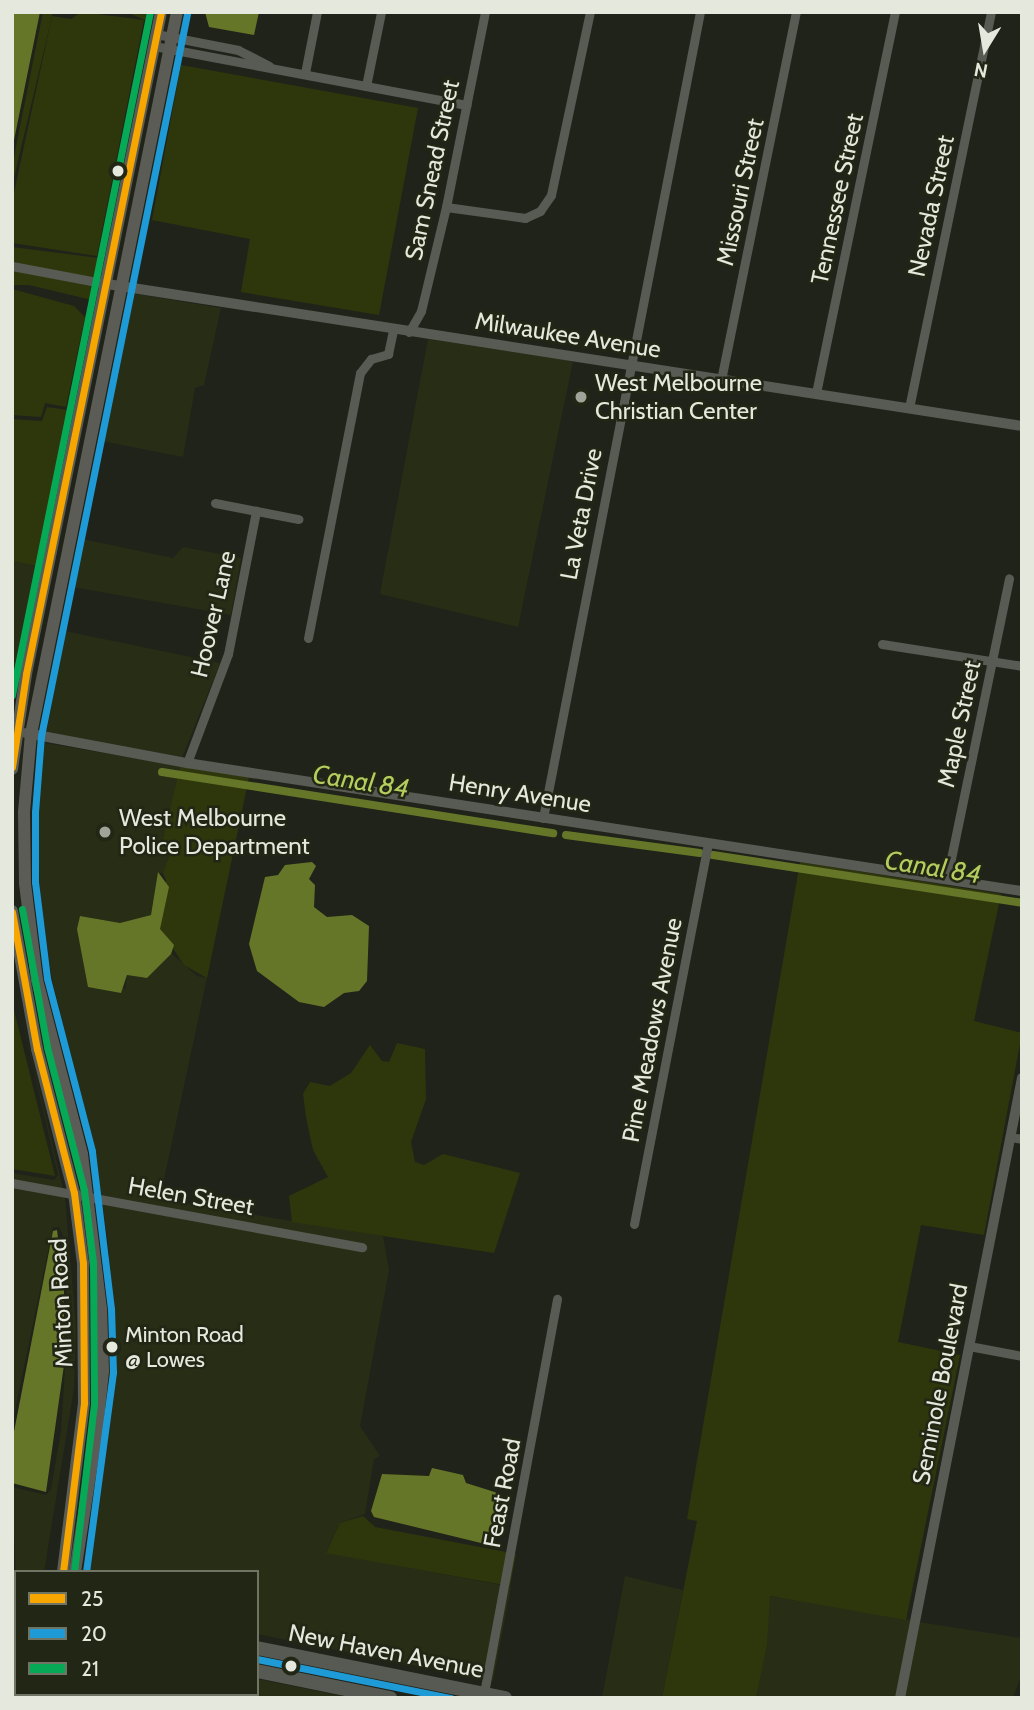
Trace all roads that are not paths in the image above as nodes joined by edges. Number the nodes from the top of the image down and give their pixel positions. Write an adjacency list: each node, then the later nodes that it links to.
1 (161, 12): 11 (main road)
2 (177, 12): 12 (main road, Minton Road)
3 (317, 12): 18 (street)
4 (381, 12): 19 (street)
5 (485, 12): 20 (street, Sam Snead Street)
6 (590, 12): 21 (street)
7 (700, 12): 27 (street, La Veta Drive)
8 (796, 12): 28 (street, Missouri Street)
9 (895, 12): 29 (street, Tennessee Street)
10 (991, 12): 30 (street, Nevada Street)
11 (155, 40): 12 (street); 23 (main road)
12 (171, 43): 13 (street); 15 (street); 24 (main road, Minton Road)
13 (212, 45): 14 (street); 15 (street)
14 (243, 52): 16 (street); 17 (street)
15 (210, 57): 16 (street)
16 (240, 63): 17 (street)
17 (269, 66): 18 (street)
18 (305, 73): 19 (street)
19 (366, 86): 20 (street)
20 (466, 105): 21 (street, Sam Snead Street)
21 (446, 206): 26 (street, Sam Snead Street)
22 (12, 266): 23 (street)
23 (107, 285): 24 (street, Milwaukee Avenue); 40 (main road)
24 (122, 288): 25 (street, Milwaukee Avenue); 41 (main road, Minton Road)
25 (393, 330): 26 (street, Milwaukee Avenue); 36 (street)
26 (409, 332): 27 (street, Milwaukee Avenue)
27 (629, 365): 28 (street, Milwaukee Avenue); 44 (street, La Veta Drive)
28 (721, 380): 29 (street, Milwaukee Avenue)
29 (816, 393): 30 (street, Milwaukee Avenue)
30 (909, 408): 31 (street, Milwaukee Avenue)
31 (1022, 426)
32 (215, 503): 33 (street)
33 (256, 511): 34 (street); 42 (street, Hoover Lane)
34 (298, 519)
35 (1009, 578): 38 (street, Maple Street)
36 (308, 638)
37 (882, 644): 38 (street)
38 (992, 661): 39 (street); 46 (street, Maple Street)
39 (1022, 666)
40 (15, 731): 41 (street, Henry Avenue); 43 (main road)
41 (31, 734): 42 (street, Henry Avenue); 49 (main road, Minton Road)
42 (187, 763): 44 (street, Henry Avenue)
43 (12, 769)
44 (543, 818): 45 (street, Henry Avenue)
45 (708, 844): 46 (street, Henry Avenue); 56 (street, Pine Meadows Avenue)
46 (947, 878): 47 (street, Henry Avenue)
47 (1022, 891)
48 (12, 911): 50 (main road, Minton Road)
49 (38, 986): 50 (main road); 55 (main road, Minton Road)
50 (25, 994): 54 (main road, Minton Road)
51 (1022, 1078): 52 (street, Seminole Boulevard)
52 (1016, 1138): 59 (street, Seminole Boulevard)
53 (12, 1183): 54 (street, Helen Street)
54 (74, 1193): 55 (street, Helen Street); 61 (main road, Minton Road)
55 (88, 1197): 57 (street, Helen Street); 62 (main road, Minton Road)
56 (634, 1224)
57 (362, 1247)
58 (557, 1299): 70 (street, Feast Road)
59 (969, 1346): 60 (street); 74 (street, Seminole Boulevard)
60 (1022, 1356)
61 (63, 1570)
62 (75, 1570)
63 (259, 1649): 64 (main road, New Haven Avenue)
64 (290, 1655): 65 (main road); 67 (main road, New Haven Avenue)
65 (259, 1667)
66 (259, 1669): 69 (main road, New Haven Avenue)
67 (363, 1669): 68 (main road, New Haven Avenue); 69 (main road)
68 (400, 1676): 70 (main road, New Haven Avenue); 71 (main road)
69 (339, 1688): 71 (main road, New Haven Avenue)
70 (484, 1693): 73 (main road, New Haven Avenue)
71 (369, 1694): 72 (main road, New Haven Avenue)
72 (390, 1698)
73 (505, 1698)
74 (900, 1698)

